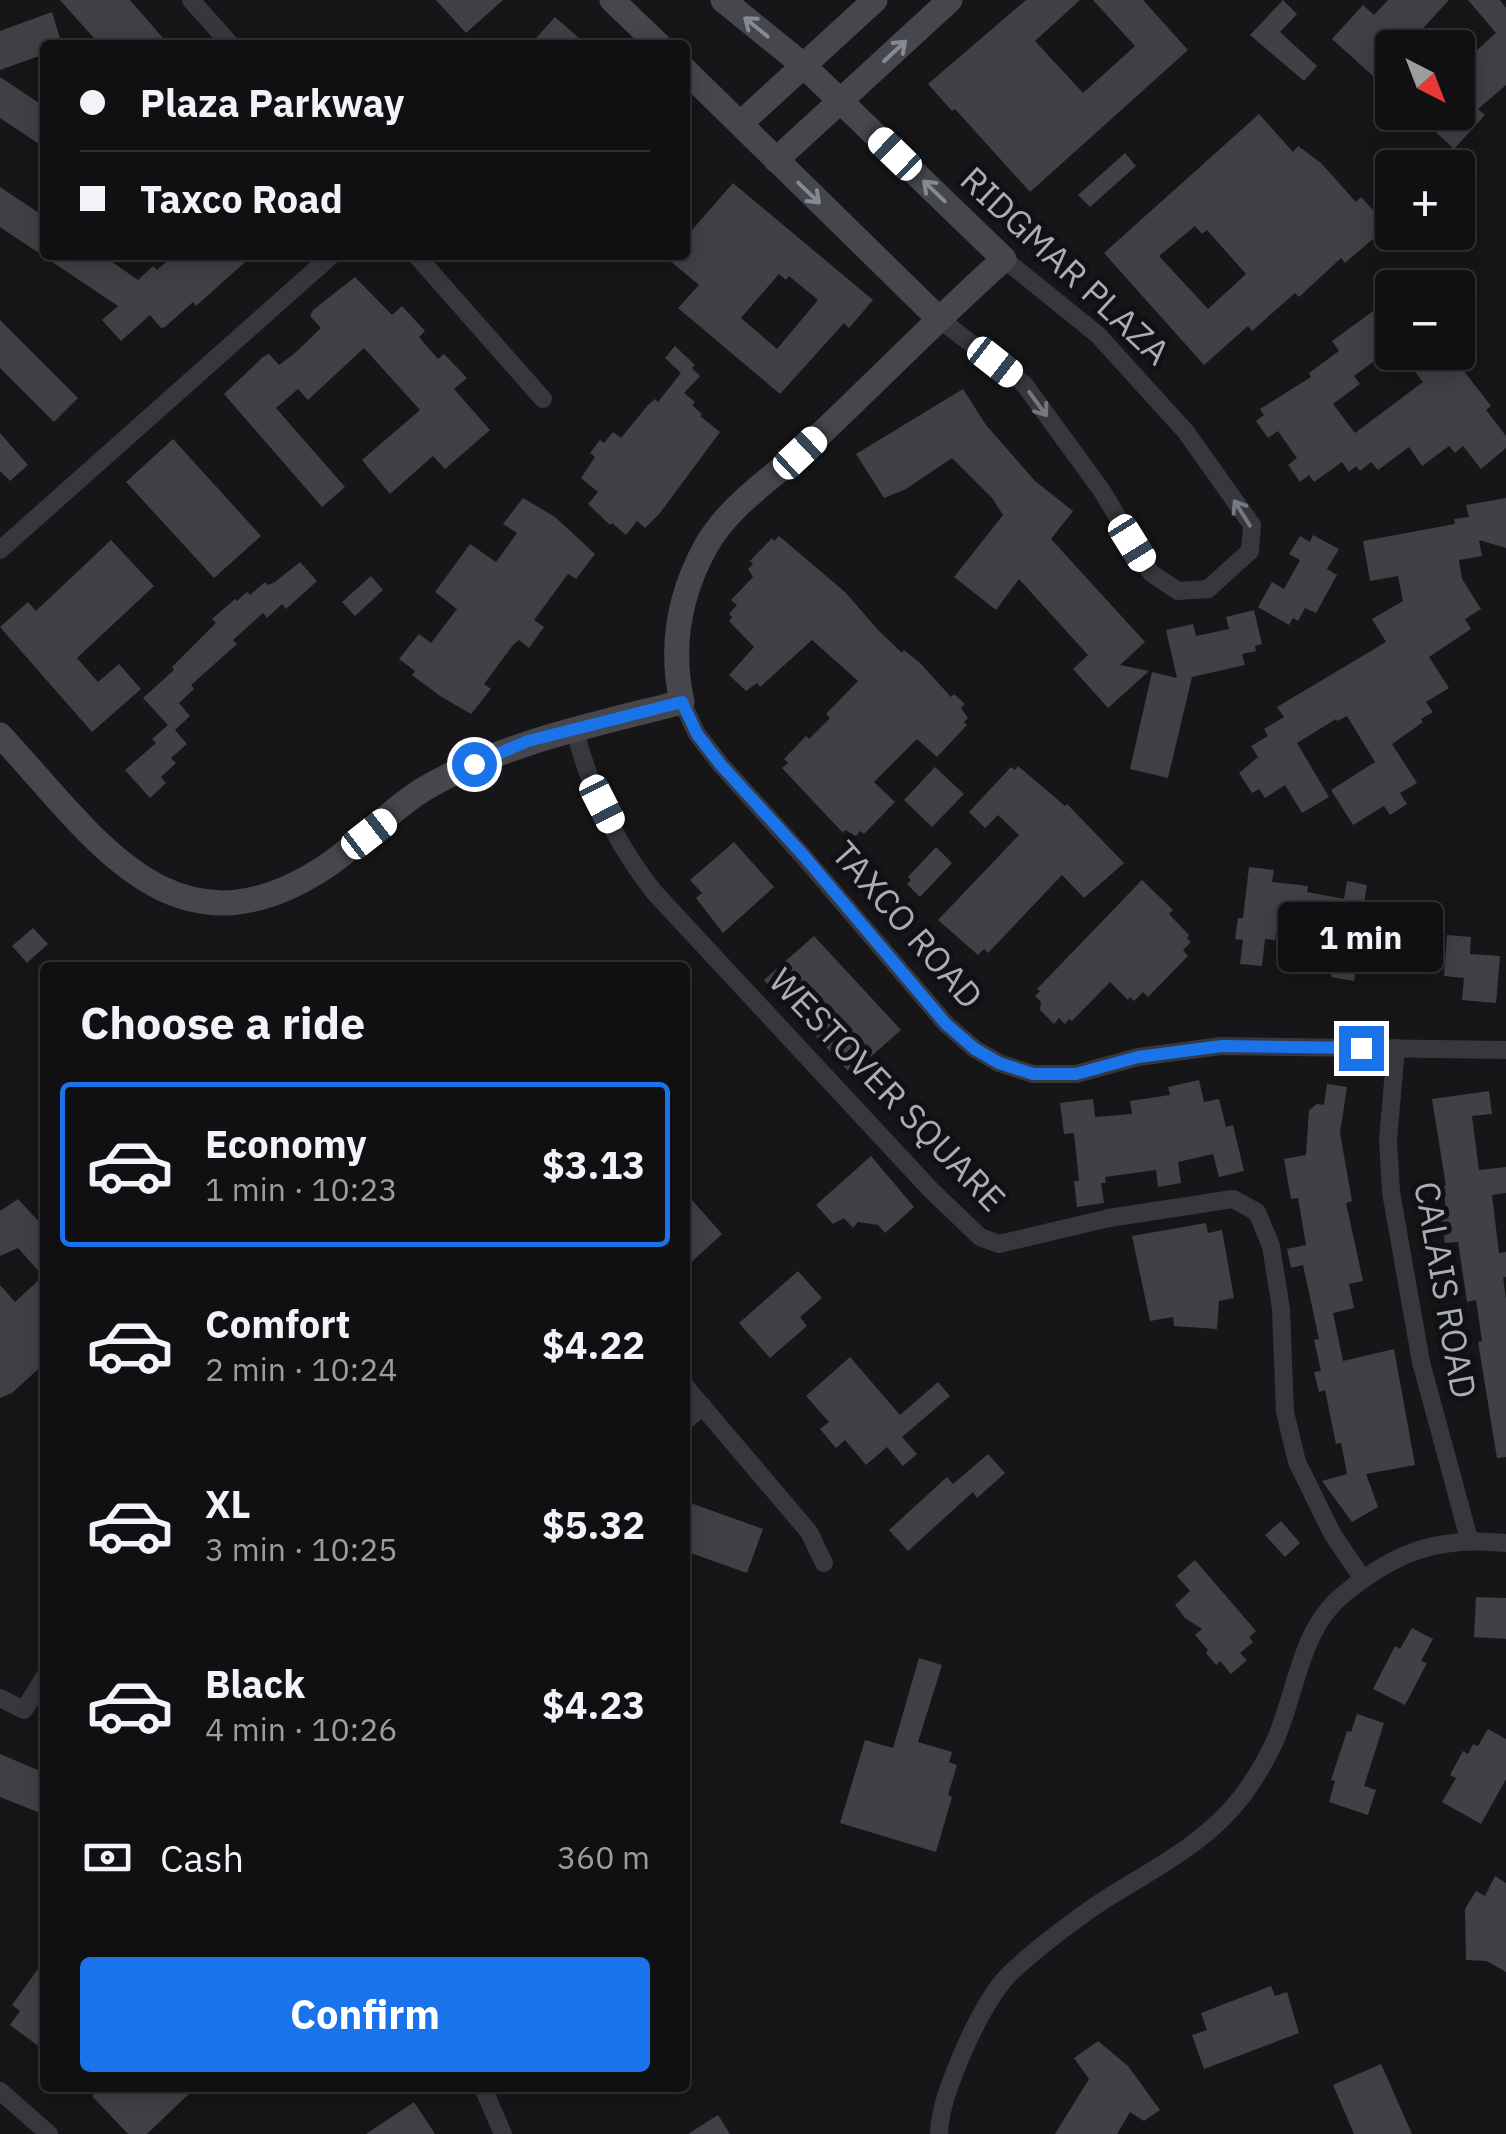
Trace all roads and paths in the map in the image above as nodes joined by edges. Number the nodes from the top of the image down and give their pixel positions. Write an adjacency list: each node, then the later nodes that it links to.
1 (191, 0): 6 (street)
2 (612, 0): 7 (street)
3 (723, 0): 8 (street, RIDGMAR PLAZA, one-way to 3)
4 (876, 0): 8 (street)
5 (950, 0): 10 (street, one-way to 5)
6 (226, 40)
7 (654, 40)
8 (803, 65): 10 (street, RIDGMAR PLAZA); 11 (street)
9 (690, 75): 11 (street, RIDGMAR PLAZA)
10 (841, 102): 12 (street); 13 (street, RIDGMAR PLAZA, one-way to 10)
11 (741, 123): 12 (street, RIDGMAR PLAZA)
12 (776, 160): 16 (street, RIDGMAR PLAZA, one-way to 16)
13 (1004, 259): 16 (street); 16 (street, RIDGMAR PLAZA, one-way to 13)
14 (326, 260): 18 (street)
15 (420, 260): 17 (street)
16 (938, 318): 19 (street)
17 (543, 400)
18 (0, 550)
19 (682, 702): 20 (street); 22 (street, TAXCO ROAD)
20 (575, 730): 21 (street); 30 (street, WESTOVER SQUARE)
21 (0, 735)
22 (1396, 1048): 23 (street, TAXCO ROAD); 27 (street, CALAIS ROAD)
23 (1506, 1050)
24 (690, 1392): 25 (street)
25 (703, 1406): 26 (street); 29 (street)
26 (690, 1417)
27 (1469, 1539): 28 (street); 30 (street)
28 (1506, 1543)
29 (824, 1564)
30 (1364, 1579): 37 (street)
31 (40, 1684): 32 (street)
32 (0, 1698)
33 (0, 2091): 35 (street)
34 (485, 2092): 36 (street)
35 (49, 2134)
36 (503, 2134)
37 (939, 2134)

